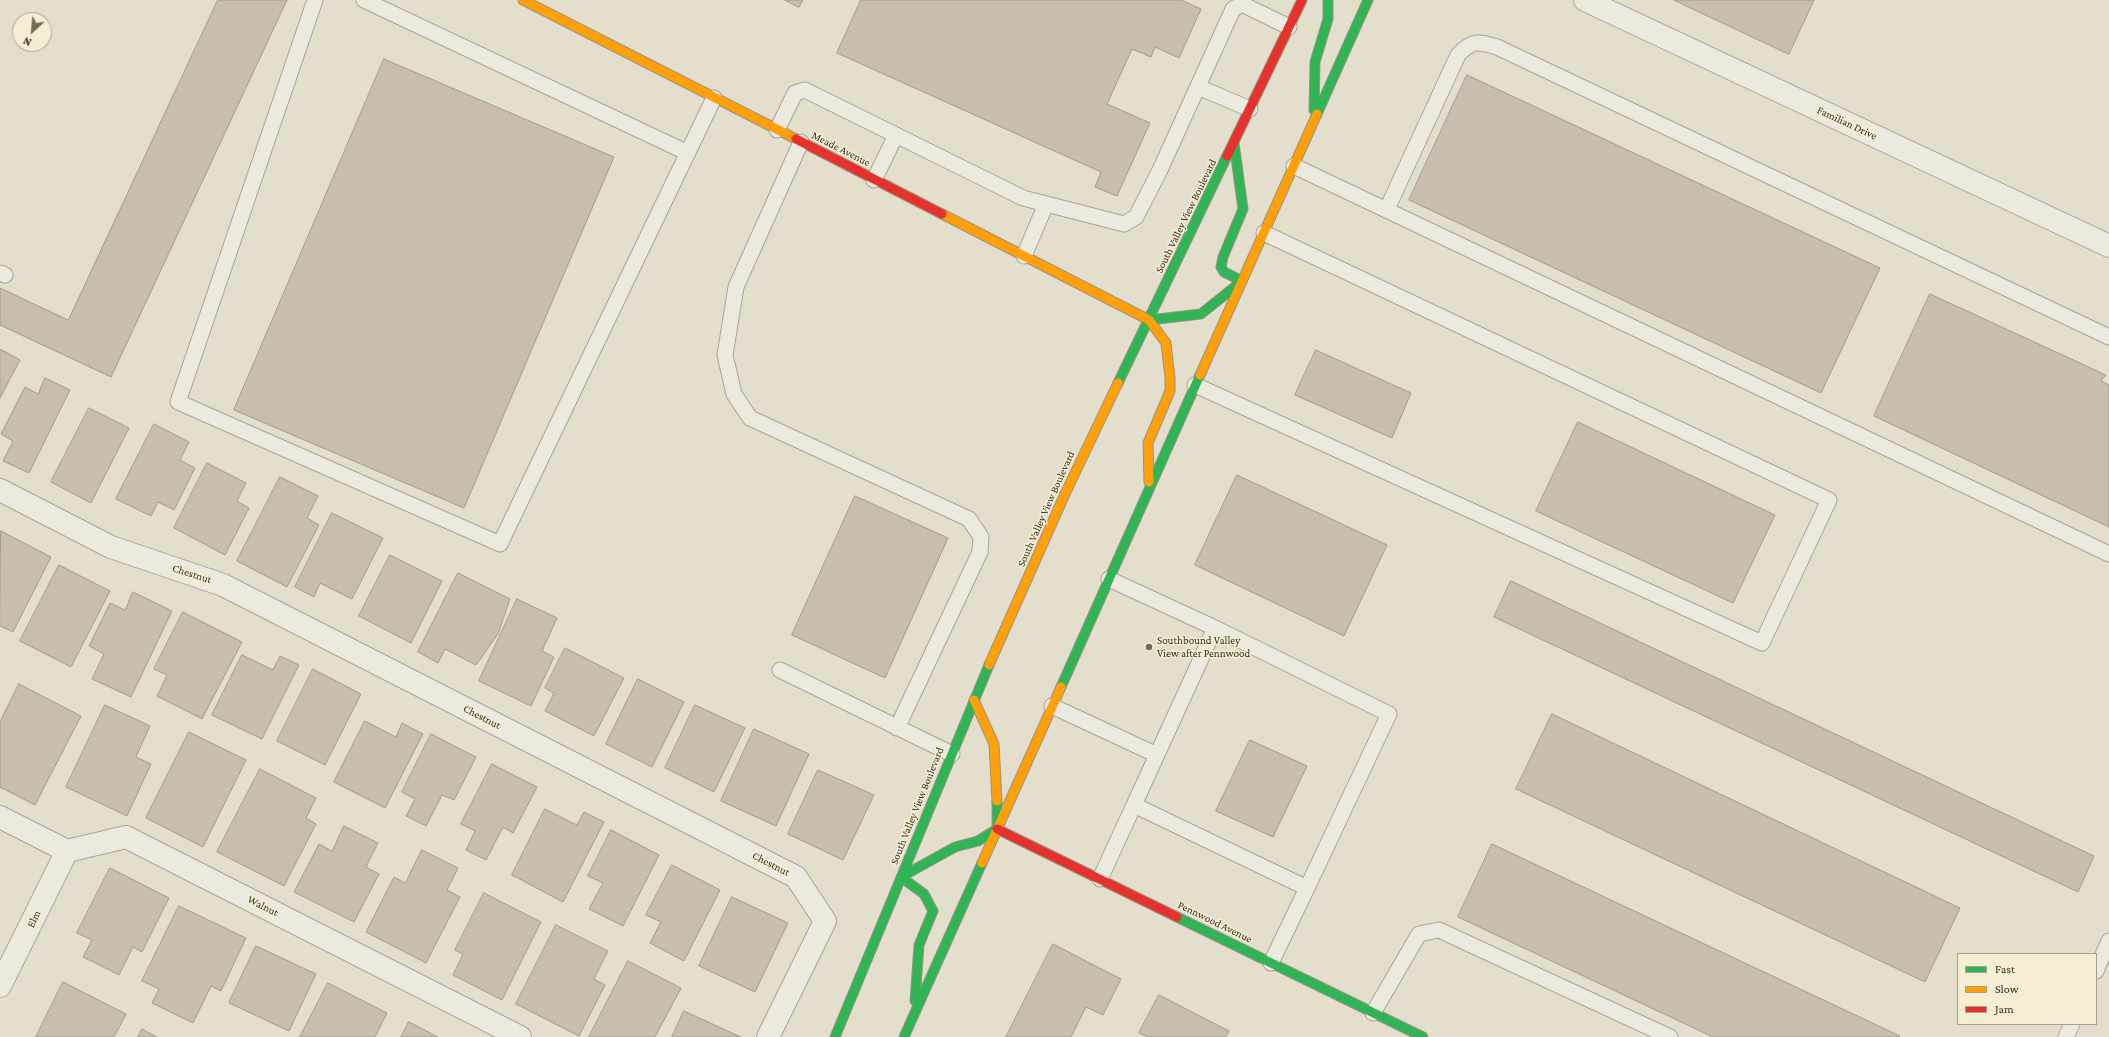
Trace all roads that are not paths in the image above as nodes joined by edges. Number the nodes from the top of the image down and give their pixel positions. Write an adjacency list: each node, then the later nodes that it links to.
1 (315, 0): 17 (lane)
2 (364, 0): 17 (lane)
3 (523, 0): 10 (main road, Meade Avenue)
4 (1302, 0): 8 (main road, South Valley View Boulevard)
5 (1328, 0): 12 (main road)
6 (1368, 0): 12 (main road)
7 (1585, 0): 23 (street, Familian Drive)
8 (1289, 27): 9 (lane); 11 (main road, South Valley View Boulevard)
9 (1198, 87): 11 (lane); 20 (lane)
10 (714, 98): 13 (main road, Meade Avenue); 17 (lane)
11 (1250, 109): 16 (main road, South Valley View Boulevard)
12 (1314, 121): 18 (main road)
13 (777, 130): 14 (lane); 15 (main road, Meade Avenue)
14 (896, 135): 19 (lane); 20 (lane)
15 (801, 142): 19 (main road, Meade Avenue); 37 (lane)
16 (1234, 143): 25 (main road); 26 (main road, South Valley View Boulevard)
17 (688, 153)
18 (1294, 166): 21 (lane); 22 (main road)
19 (874, 180): 24 (main road, Meade Avenue)
20 (1046, 204): 24 (lane)
21 (1387, 210): 27 (lane); 31 (lane)
22 (1264, 233): 25 (main road); 28 (lane)
23 (2109, 246)
24 (1024, 256): 26 (main road, Meade Avenue)
25 (1242, 281): 26 (main road); 28 (main road)
26 (1149, 320): 29 (main road); 35 (main road, South Valley View Boulevard)
27 (2109, 337)
28 (1196, 385): 29 (main road)
29 (1149, 488): 32 (main road)
30 (0, 490): 55 (street, Chestnut)
31 (2109, 554)
32 (1109, 579): 33 (lane); 36 (main road)
33 (1215, 628): 39 (lane); 46 (lane)
34 (780, 670): 37 (lane)
35 (974, 700): 38 (main road, South Valley View Boulevard); 42 (main road)
36 (1052, 706): 39 (lane); 42 (main road)
37 (897, 728): 38 (lane)
38 (952, 754): 44 (main road, South Valley View Boulevard)
39 (1157, 755): 40 (lane)
40 (1134, 805): 45 (lane); 46 (lane)
41 (0, 817): 43 (street)
42 (997, 829): 44 (main road); 45 (main road, Pennwood Avenue); 52 (main road)
43 (67, 851): 50 (street, Elm); 54 (street, Walnut)
44 (901, 877): 52 (main road); 56 (main road, South Valley View Boulevard)
45 (1100, 879): 48 (main road, Pennwood Avenue)
46 (1307, 888): 48 (lane)
47 (2109, 941): 49 (lane)
48 (1271, 963): 51 (main road, Pennwood Avenue)
49 (2097, 969)
50 (0, 986)
51 (1373, 1013): 58 (main road, Pennwood Avenue); 59 (lane)
52 (914, 1016): 57 (main road)
53 (2072, 1025): 60 (lane)
54 (520, 1037)
55 (768, 1037)
56 (835, 1037)
57 (904, 1037)
58 (1423, 1037)
59 (1670, 1037)
60 (2066, 1037)

